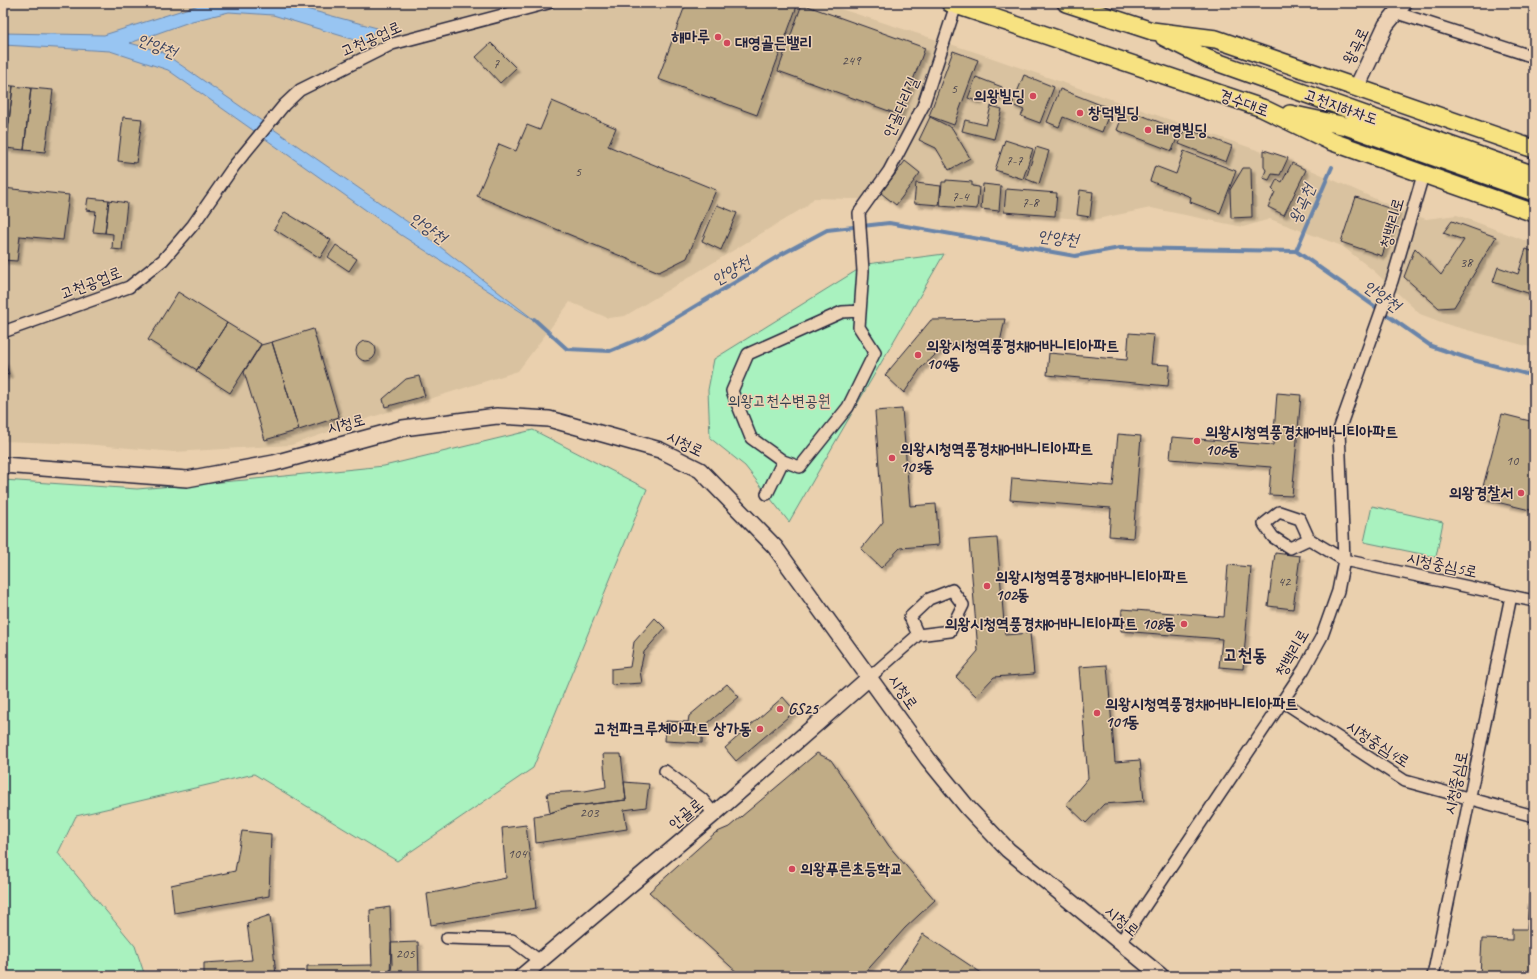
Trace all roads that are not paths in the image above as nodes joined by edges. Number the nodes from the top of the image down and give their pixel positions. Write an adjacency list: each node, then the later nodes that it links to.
1 (548, 3): 16 (street, 고천공업로)
2 (1066, 3): 4 (main road)
3 (953, 4): 9 (main road, 경수대로); 15 (street, 안골다리길)
4 (1088, 6): 6 (main road)
5 (1401, 8): 7 (street); 8 (street, 왕곡로)
6 (1152, 31): 8 (main road); 12 (main road, 고천지하차도)
7 (1534, 58)
8 (1357, 87): 10 (main road)
9 (1262, 108): 11 (main road, 경수대로); 13 (main road, 고천지하차도)
10 (1534, 149)
11 (1423, 175): 14 (main road, 경수대로); 21 (street, 청백리로)
12 (1534, 175)
13 (1534, 192)
14 (1534, 214)
15 (860, 311): 17 (street); 17 (street)
16 (3, 332)
17 (783, 461): 19 (street)
18 (3, 465): 25 (street, 시청로)
19 (767, 494)
20 (1309, 539): 21 (street, 시청중심5로)
21 (1344, 560): 22 (street, 시청중심5로); 26 (street, 청백리로)
22 (1511, 596): 23 (street, 시청중심5로); 28 (street, 시청중심로)
23 (1534, 601)
24 (918, 635): 24 (street); 25 (street)
25 (870, 677): 29 (street, 안골로); 32 (street, 시청로)
26 (1282, 701): 28 (street, 시청중심4로); 32 (street, 청백리로)
27 (665, 771): 29 (street)
28 (1470, 798): 30 (street, 시청중심4로); 36 (street, 시청중심로)
29 (714, 814): 33 (street, 안골로)
30 (1534, 816)
31 (447, 938): 33 (street)
32 (1120, 943): 35 (street, 시청로)
33 (540, 961): 34 (street, 안골로)
34 (522, 976)
35 (1161, 976)
36 (1433, 976)

